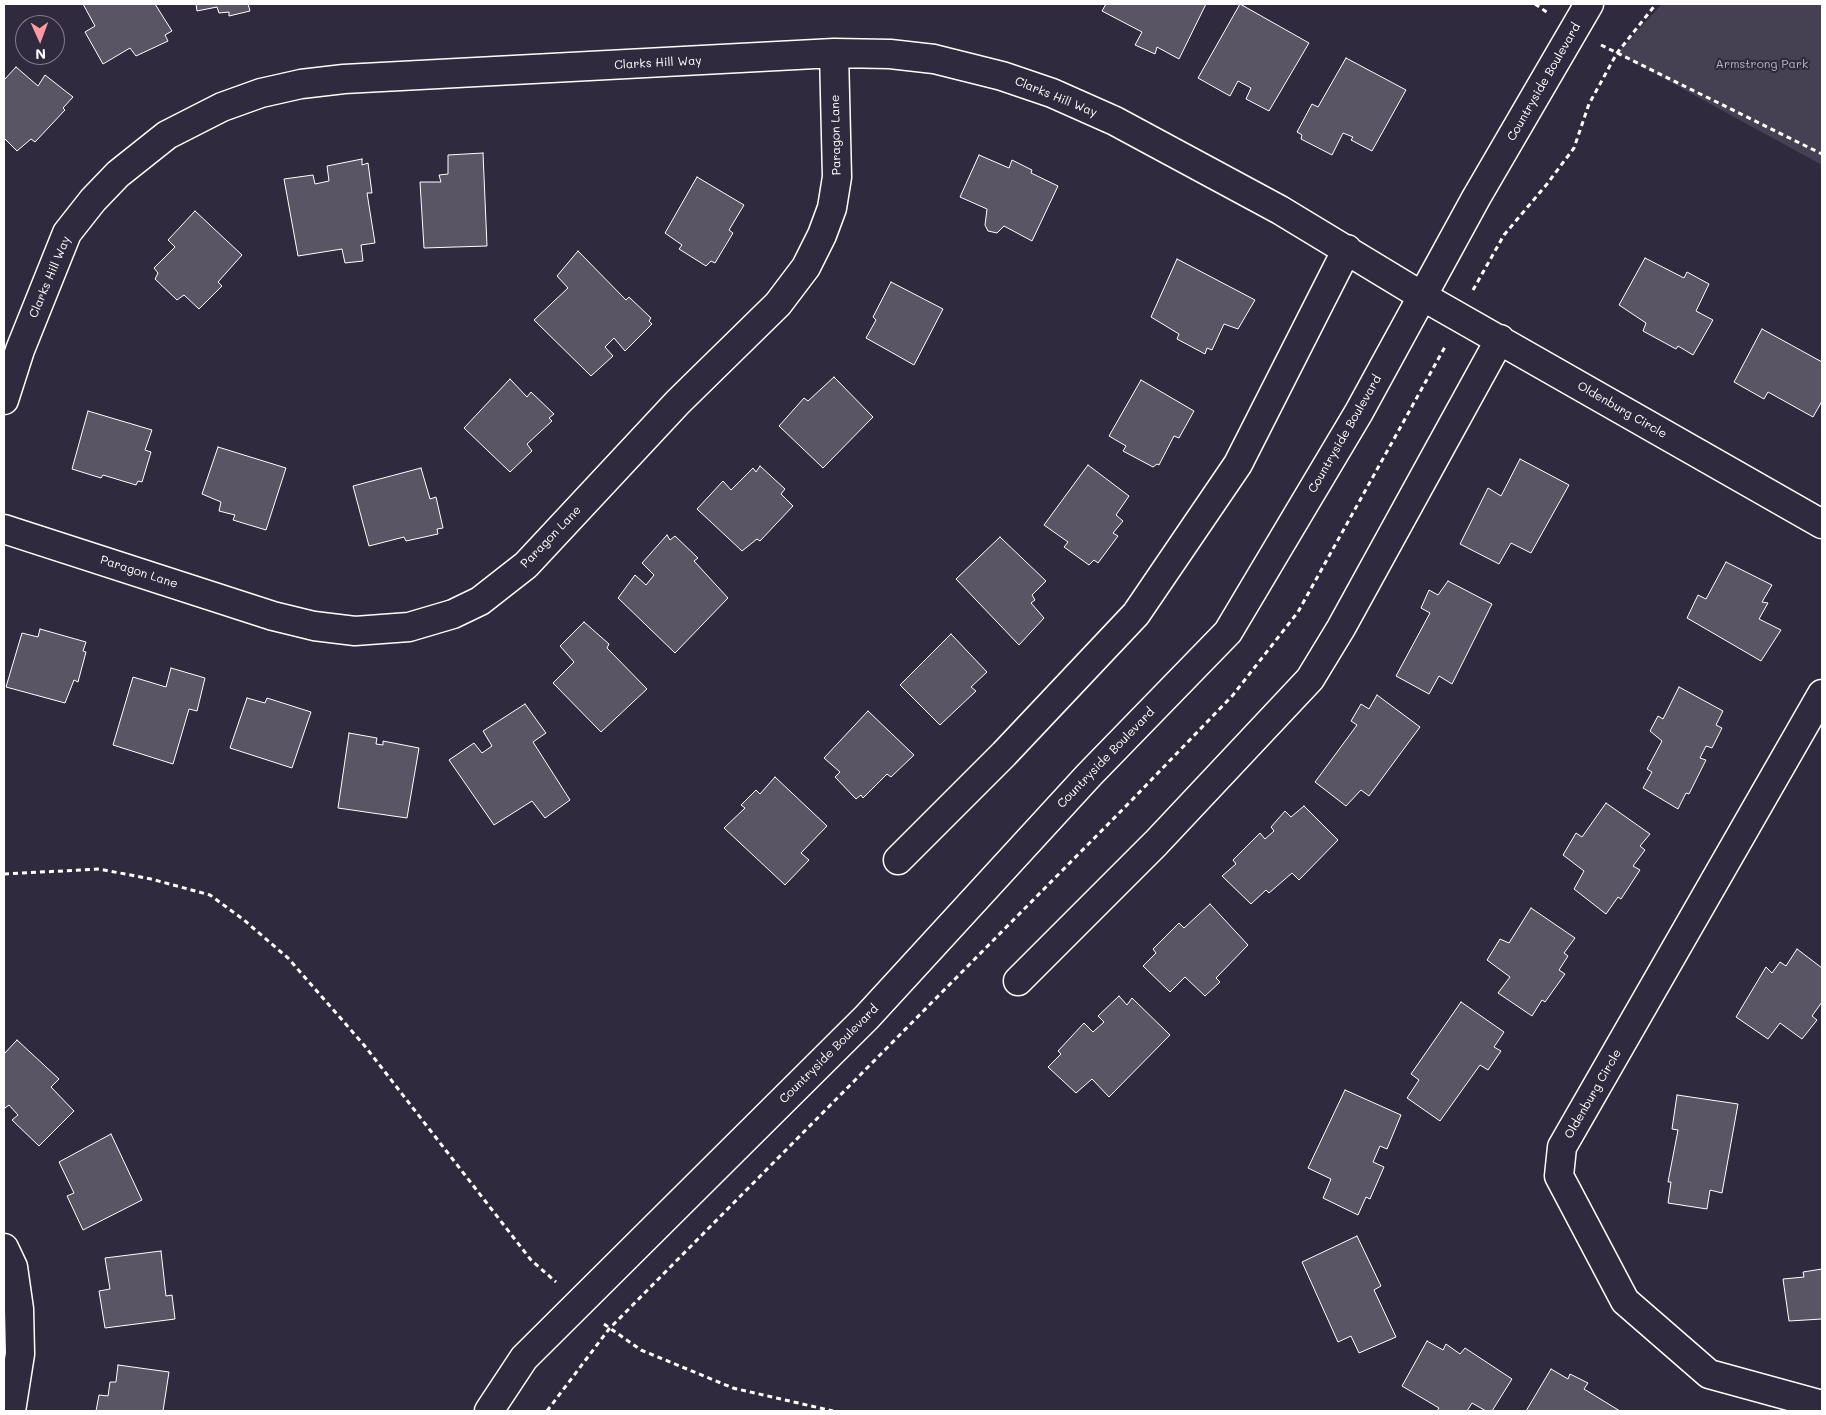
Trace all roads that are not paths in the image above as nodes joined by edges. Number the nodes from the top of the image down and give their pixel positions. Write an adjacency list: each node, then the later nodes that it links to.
1 (1589, 4): 4 (street, Countryside Boulevard)
2 (834, 53): 3 (street, Clarks Hill Way); 6 (street, Clarks Hill Way); 8 (street, Paragon Lane)
3 (1347, 249): 4 (street, Clarks Hill Way); 10 (street)
4 (1422, 296): 5 (street, Oldenburg Circle); 15 (street, Countryside Boulevard)
5 (1500, 339): 7 (street, Oldenburg Circle); 11 (street)
6 (4, 400)
7 (1822, 524)
8 (4, 529)
9 (1822, 694): 13 (street, Oldenburg Circle)
10 (898, 860)
11 (1018, 981)
12 (4, 1248): 14 (street)
13 (1822, 1404)
14 (11, 1411)
15 (488, 1411)

